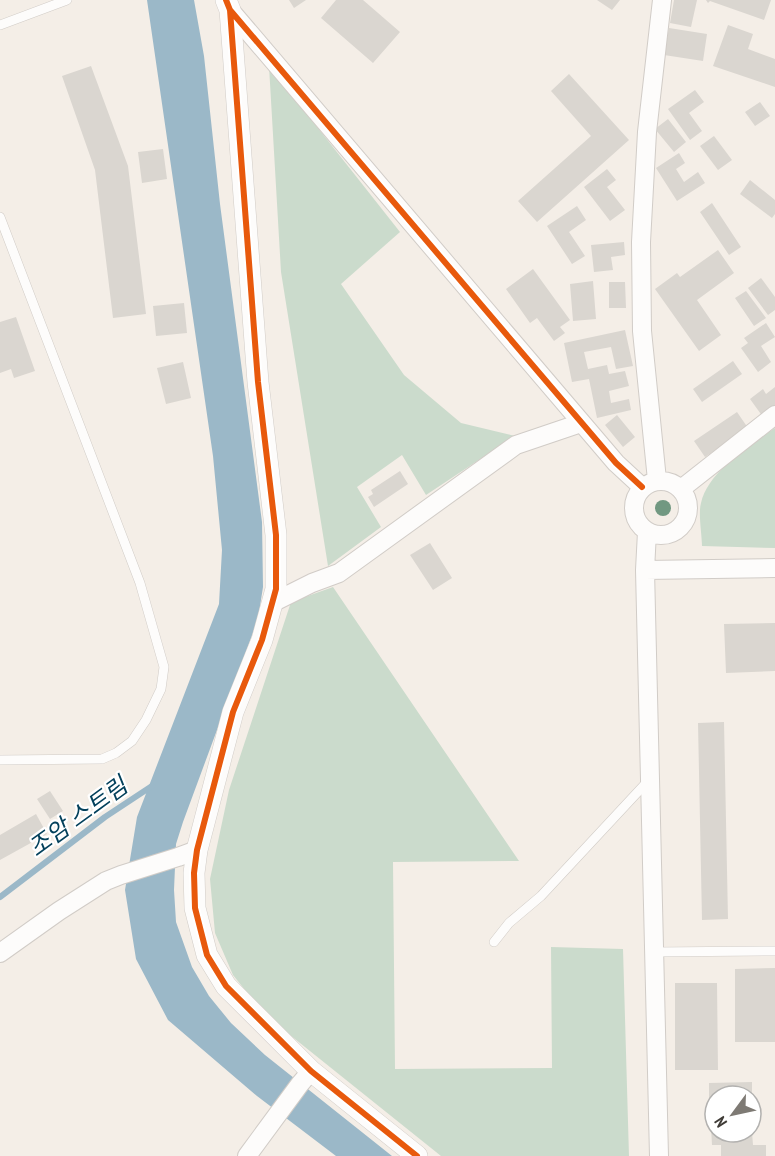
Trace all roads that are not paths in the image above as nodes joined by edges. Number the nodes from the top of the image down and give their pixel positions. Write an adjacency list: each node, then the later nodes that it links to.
1 (67, 0): 4 (lane)
2 (662, 0): 8 (street)
3 (228, 5): 7 (street); 13 (street)
4 (0, 24)
5 (0, 218): 14 (lane)
6 (775, 415): 9 (street)
7 (581, 423): 8 (street); 13 (street)
8 (650, 484): 9 (street); 10 (street)
9 (681, 489): 10 (street)
10 (647, 532): 12 (street)
11 (775, 568): 12 (street)
12 (645, 570): 15 (street)
13 (272, 603): 16 (street)
14 (0, 760)
15 (650, 779): 17 (lane); 19 (street)
16 (187, 854): 20 (street); 21 (street)
17 (494, 942)
18 (775, 951): 19 (lane)
19 (654, 952): 24 (street)
20 (0, 953)
21 (306, 1078): 22 (street); 23 (street)
22 (247, 1156)
23 (417, 1156)
24 (659, 1156)

